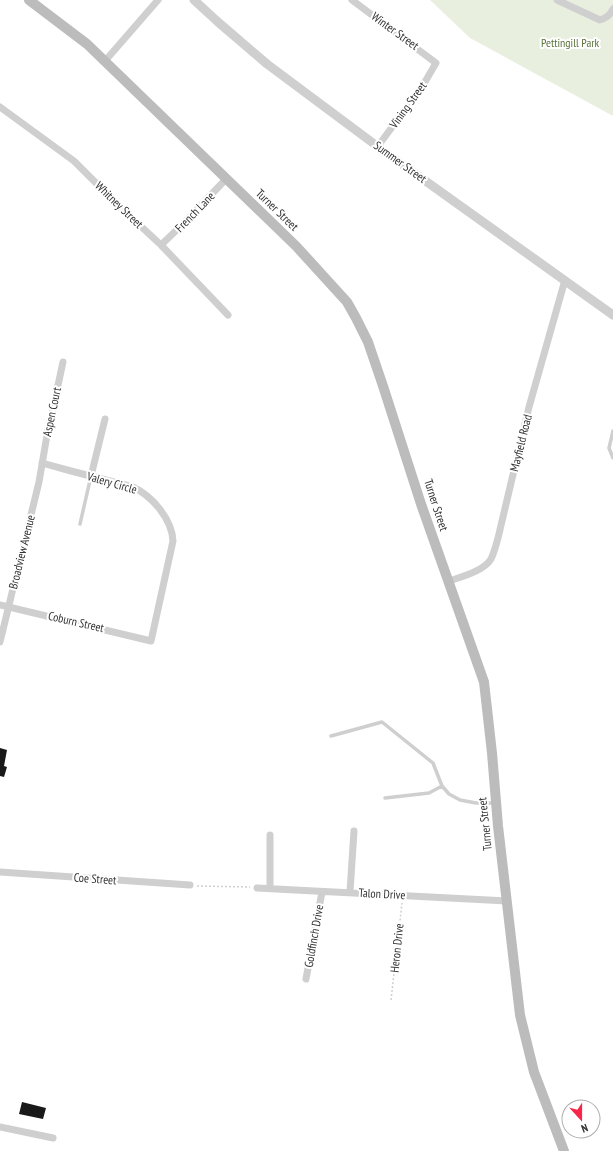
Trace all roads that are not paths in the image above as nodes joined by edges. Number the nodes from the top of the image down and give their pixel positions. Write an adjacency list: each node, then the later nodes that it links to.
1 (28, 0): 7 (main road, Turner Street)
2 (158, 0): 7 (street)
3 (194, 0): 10 (street, Summer Street)
4 (352, 0): 8 (street, Winter Street)
5 (557, 0): 6 (street)
6 (613, 9)
7 (105, 61): 11 (main road, Turner Street)
8 (436, 63): 10 (street, Vining Street)
9 (0, 107): 12 (street, Whitney Street)
10 (378, 146): 13 (street, Summer Street)
11 (227, 178): 12 (street, French Lane); 23 (main road, Turner Street)
12 (161, 245): 14 (street, Whitney Street)
13 (565, 280): 15 (street, Summer Street); 23 (street, Mayfield Road)
14 (228, 315)
15 (613, 315)
16 (63, 362): 20 (street, Aspen Court)
17 (105, 419): 21 (street)
18 (613, 431): 19 (lane)
19 (613, 458)
20 (42, 463): 21 (street, Valery Circle); 25 (street, Broadview Avenue)
21 (91, 476): 22 (lane); 26 (street, Valery Circle)
22 (80, 524)
23 (448, 581): 31 (main road, Turner Street)
24 (0, 605): 25 (street, Coburn Street)
25 (8, 607): 26 (street, Coburn Street); 27 (street, Broadview Avenue)
26 (151, 641)
27 (0, 642)
28 (331, 736): 29 (lane)
29 (442, 786): 30 (lane); 31 (lane)
30 (385, 798)
31 (495, 803): 40 (main road, Turner Street)
32 (354, 831): 39 (street)
33 (270, 835): 37 (street)
34 (0, 872): 35 (street, Coe Street)
35 (190, 885)
36 (257, 888): 37 (street, Talon Drive)
37 (270, 888): 38 (street, Talon Drive)
38 (322, 892): 39 (street, Talon Drive); 41 (street, Goldfinch Drive)
39 (350, 892): 40 (street, Talon Drive)
40 (507, 901): 44 (main road, Turner Street)
41 (306, 979)
42 (0, 1127): 43 (street)
43 (53, 1138)
44 (564, 1151)

